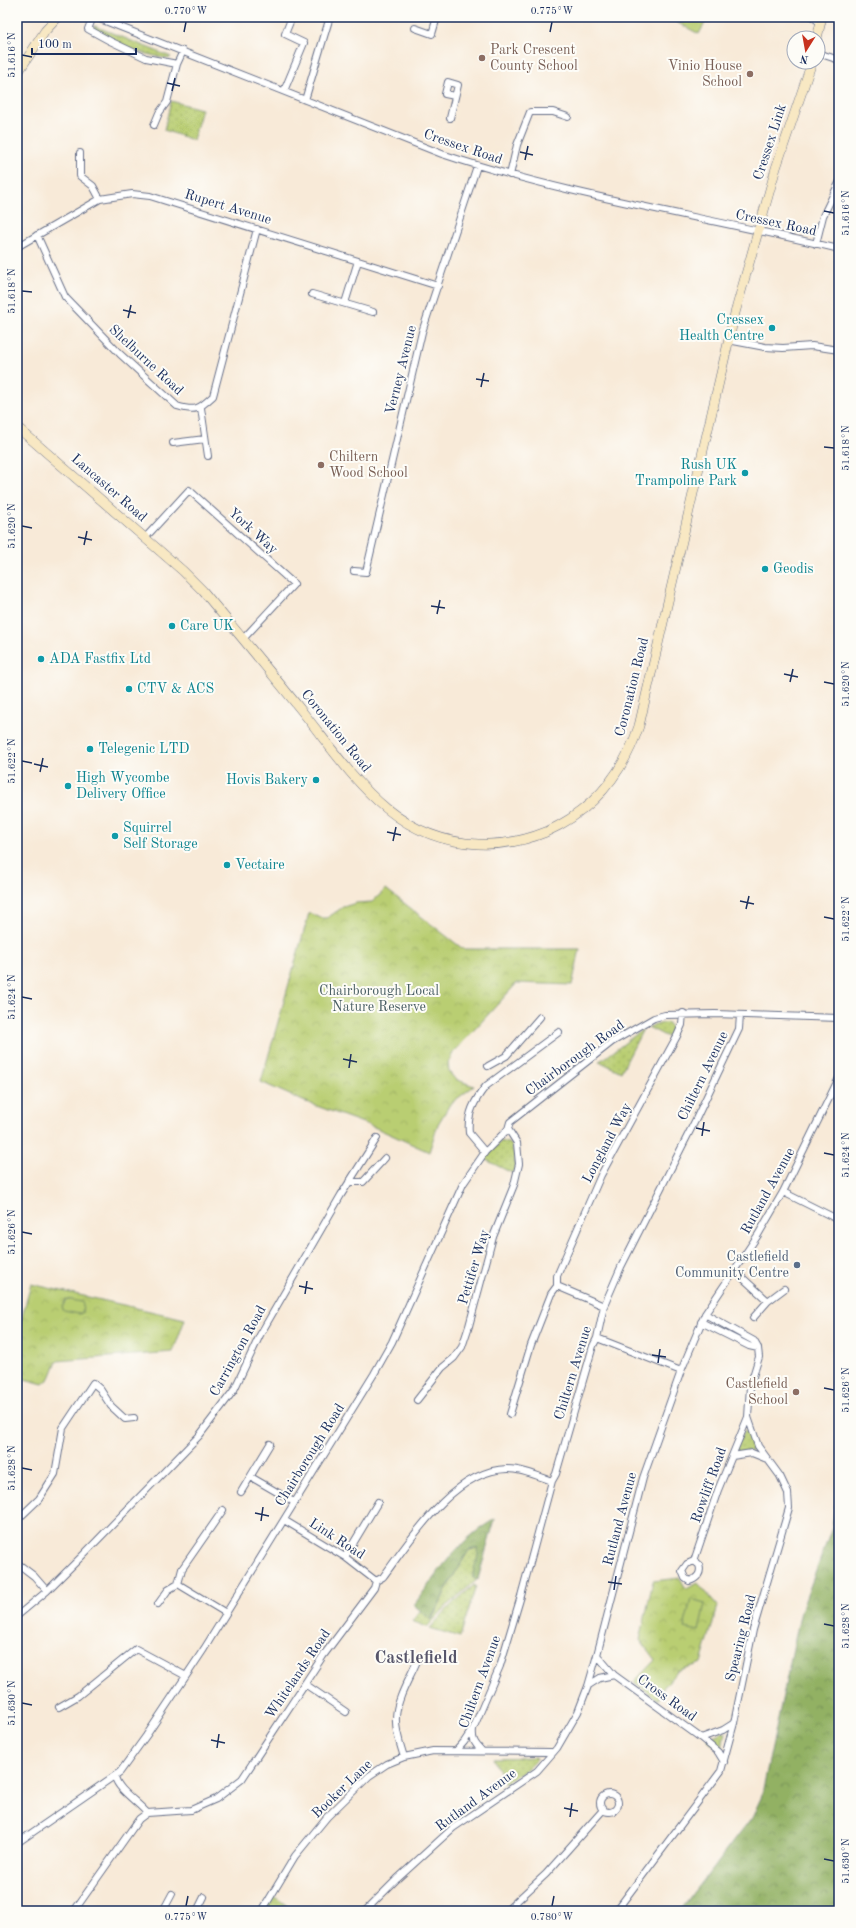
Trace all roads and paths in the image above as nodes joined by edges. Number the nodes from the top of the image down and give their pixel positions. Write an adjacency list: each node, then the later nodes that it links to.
1 (58, 17): 15 (street)
2 (94, 17): 10 (street, Cressex Road); 13 (street)
3 (292, 17): 16 (street)
4 (437, 17): 8 (street)
5 (813, 17): 7 (street)
6 (329, 20): 18 (street)
7 (821, 20): 9 (street)
8 (415, 28)
9 (819, 30)
10 (183, 51): 13 (street); 16 (street, Cressex Road)
11 (826, 56): 12 (street)
12 (839, 60)
13 (177, 64): 23 (street)
14 (809, 70): 30 (street, Cressex Link)
15 (17, 74)
16 (284, 91): 18 (street, Cressex Road)
17 (455, 96): 22 (street)
18 (305, 100): 25 (street, Cressex Road)
19 (531, 104): 20 (street)
20 (530, 112): 21 (street); 26 (street)
21 (568, 117)
22 (450, 118)
23 (154, 125)
24 (80, 153): 28 (street)
25 (477, 166): 26 (street, Cressex Road); 36 (street, Verney Avenue)
26 (510, 175): 30 (street, Cressex Road)
27 (839, 183): 32 (street)
28 (100, 199): 29 (street, Rupert Avenue); 31 (street, Rupert Avenue)
29 (257, 229): 35 (street, Rupert Avenue); 42 (street)
30 (758, 232): 32 (street, Cressex Road); 40 (street, Coronation Road)
31 (37, 234): 33 (street, Rupert Avenue); 42 (street, Shelburne Road)
32 (816, 244): 34 (street, Cressex Road)
33 (17, 247)
34 (839, 249)
35 (358, 261): 36 (street, Rupert Avenue); 38 (street)
36 (438, 286): 49 (street, Verney Avenue)
37 (312, 294): 38 (street)
38 (345, 303): 39 (street)
39 (373, 312)
40 (728, 340): 41 (street); 50 (street, Coronation Road)
41 (839, 350)
42 (201, 408): 44 (street)
43 (17, 427): 47 (street, Lancaster Road)
44 (206, 439): 45 (street); 46 (street)
45 (173, 443)
46 (208, 456)
47 (145, 538): 48 (street, Lancaster Road); 50 (street, York Way)
48 (183, 571): 50 (street, Coronation Road)
49 (354, 571)
50 (243, 639)
51 (683, 1013): 52 (street, Chairborough Road); 60 (street, Chairborough Road); 68 (street, Longland Way)
52 (740, 1015): 54 (street, Chairborough Road); 71 (street, Chiltern Avenue)
53 (540, 1017): 56 (street)
54 (839, 1018)
55 (559, 1032): 58 (street, Chairborough Road)
56 (506, 1056): 57 (street); 58 (street)
57 (488, 1066)
58 (515, 1066): 62 (street, Chairborough Road)
59 (839, 1078): 65 (street, Rutland Avenue)
60 (508, 1129): 62 (street, Chairborough Road); 78 (street, Pettifer Way)
61 (377, 1138): 64 (street, Carrington Road)
62 (485, 1152): 88 (street, Chairborough Road)
63 (385, 1158): 64 (street)
64 (349, 1182): 98 (street, Carrington Road)
65 (783, 1192): 66 (street); 67 (street, Rutland Avenue)
66 (839, 1220)
67 (734, 1270): 70 (street); 72 (street, Rutland Avenue)
68 (557, 1286): 71 (street); 79 (street, Longland Way)
69 (784, 1289): 70 (street)
70 (768, 1301): 73 (street)
71 (604, 1306): 75 (street, Chiltern Avenue)
72 (705, 1314): 74 (street, Rutland Avenue); 76 (street)
73 (753, 1318)
74 (701, 1322): 76 (street); 77 (street, Rutland Avenue)
75 (597, 1338): 77 (street); 86 (street, Chiltern Avenue)
76 (758, 1348): 80 (street, Spearing Road)
77 (680, 1371): 102 (street, Rutland Avenue)
78 (417, 1400)
79 (510, 1414)
80 (748, 1417): 83 (street, Rowliff Road); 84 (street, Spearing Road)
81 (134, 1418): 91 (street)
82 (270, 1444): 85 (street)
83 (732, 1456): 84 (street); 94 (street, Rowliff Road)
84 (768, 1459): 110 (street, Spearing Road)
85 (251, 1477): 87 (street); 88 (street)
86 (552, 1481): 96 (street, Whitelands Road); 111 (street, Chiltern Avenue)
87 (241, 1492)
88 (294, 1502): 92 (street, Chairborough Road)
89 (378, 1502): 93 (street)
90 (223, 1510): 97 (street)
91 (17, 1520)
92 (284, 1520): 93 (street, Link Road); 100 (street, Chairborough Road)
93 (345, 1557): 96 (street, Link Road)
94 (694, 1561)
95 (17, 1563): 98 (street)
96 (376, 1581): 106 (street, Whitelands Road)
97 (178, 1584): 99 (street); 100 (street)
98 (47, 1591): 101 (street, Carrington Road)
99 (158, 1604)
100 (226, 1613): 104 (street, Chairborough Road)
101 (17, 1616)
102 (597, 1655): 105 (street, Cross Road); 107 (street, Rutland Avenue)
103 (417, 1661): 116 (street)
104 (186, 1676): 108 (street); 118 (street, Chairborough Road)
105 (614, 1676): 107 (street); 112 (street, Cross Road)
106 (305, 1684): 109 (street); 120 (street, Whitelands Road)
107 (588, 1686): 115 (street, Rutland Avenue)
108 (59, 1707)
109 (346, 1712)
110 (734, 1723): 112 (street); 117 (street, Spearing Road)
111 (473, 1729): 113 (street); 114 (street, Chiltern Avenue)
112 (702, 1738): 117 (street, Cross Road)
113 (456, 1751): 114 (street, Booker Lane); 116 (street, Booker Lane)
114 (482, 1751): 115 (street, Booker Lane)
115 (551, 1752): 128 (street, Rutland Avenue)
116 (404, 1757): 127 (street, Booker Lane)
117 (724, 1762): 130 (street, Spearing Road)
118 (114, 1777): 120 (street); 121 (street, Chairborough Road)
119 (603, 1810): 129 (street)
120 (147, 1813): 124 (street)
121 (17, 1843)
122 (172, 1894): 125 (street)
123 (204, 1897): 126 (street)
124 (74, 1911)
125 (163, 1911)
126 (197, 1911)
127 (262, 1911)
128 (367, 1911)
129 (506, 1911)
130 (616, 1911)

